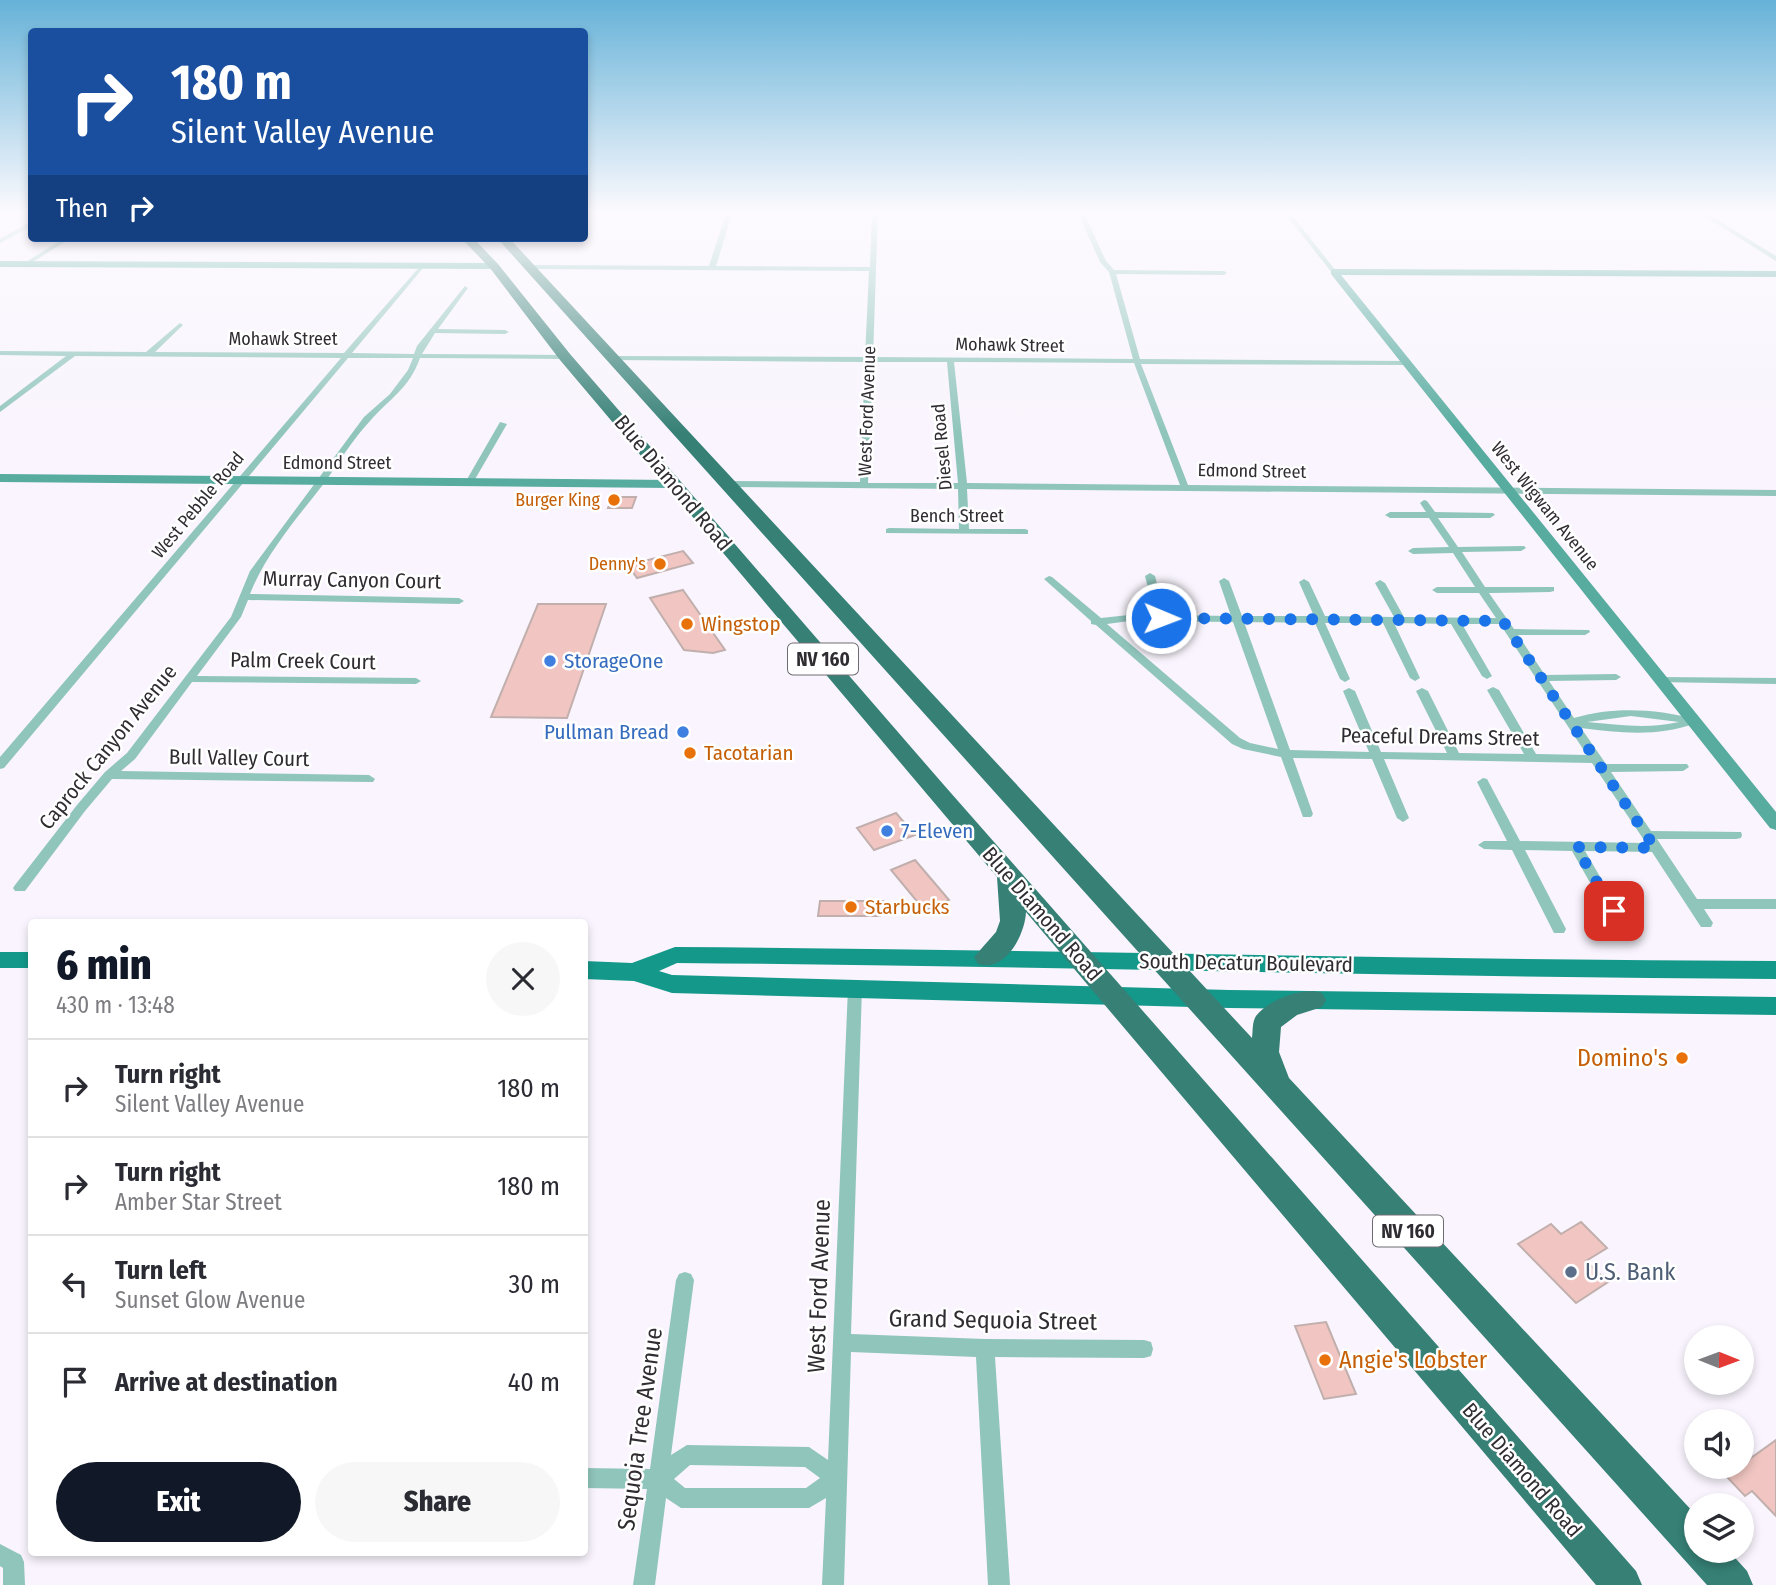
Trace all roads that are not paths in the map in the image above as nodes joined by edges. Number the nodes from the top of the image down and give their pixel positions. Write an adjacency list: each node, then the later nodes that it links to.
1 (406, 285): 16 (street, West Pebble Road)
2 (508, 285): 18 (highway, Blue Diamond Road / NV 160)
3 (524, 285): 9 (highway)
4 (546, 285): 9 (highway, Blue Diamond Road / NV 160)
5 (872, 285): 20 (street, West Ford Avenue)
6 (1116, 285): 22 (street)
7 (1344, 285): 23 (street, West Wigwam Avenue)
8 (465, 288): 11 (street, Caprock Canyon Avenue)
9 (575, 317): 19 (highway, Blue Diamond Road / NV 160)
10 (180, 325): 15 (street)
11 (433, 331): 12 (street); 17 (street, Caprock Canyon Avenue)
12 (505, 332)
13 (0, 353): 14 (street, Mohawk Street)
14 (73, 354): 15 (street, Mohawk Street); 24 (street)
15 (148, 354): 16 (street, Mohawk Street)
16 (347, 355): 17 (street, Mohawk Street); 27 (street, West Pebble Road)
17 (417, 356): 18 (street, Mohawk Street); 28 (street, Caprock Canyon Avenue)
18 (565, 357): 30 (highway, Blue Diamond Road / NV 160)
19 (612, 358): 20 (street, Mohawk Street); 31 (highway, Blue Diamond Road / NV 160)
20 (869, 360): 21 (street, Mohawk Street); 32 (street, West Ford Avenue)
21 (950, 360): 22 (street, Mohawk Street); 33 (street, Diesel Road)
22 (1137, 362): 23 (street, Mohawk Street); 34 (street)
23 (1407, 363): 35 (street, West Wigwam Avenue)
24 (0, 410)
25 (503, 424): 29 (street)
26 (0, 478): 27 (street, Edmond Street)
27 (240, 480): 28 (street, Edmond Street); 85 (street, West Pebble Road)
28 (322, 480): 29 (street, Edmond Street); 55 (street, Caprock Canyon Avenue)
29 (470, 481): 30 (street, Edmond Street)
30 (673, 484): 99 (highway, Blue Diamond Road / NV 160)
31 (728, 484): 32 (street, Edmond Street); 110 (highway, Blue Diamond Road / NV 160)
32 (864, 485): 33 (street, Edmond Street)
33 (962, 486): 34 (street, Edmond Street); 42 (street, Diesel Road)
34 (1185, 488): 35 (street, Edmond Street)
35 (1509, 491): 36 (street, Edmond Street); 72 (street, West Wigwam Avenue)
36 (1776, 493)
37 (1424, 503): 39 (street)
38 (1390, 515): 39 (street)
39 (1433, 515): 40 (street); 44 (street)
40 (1490, 515)
41 (889, 531): 42 (street, Bench Street)
42 (964, 531): 43 (street, Bench Street)
43 (1025, 532)
44 (1455, 548): 45 (street); 46 (street); 52 (street)
45 (1521, 548)
46 (1413, 551)
47 (1150, 576): 57 (street)
48 (1049, 579): 64 (street, Peaceful Dreams Street)
49 (1224, 581): 58 (street)
50 (1304, 582): 59 (street)
51 (1380, 583): 61 (street)
52 (1482, 589): 53 (street); 54 (street); 63 (street)
53 (1550, 589)
54 (1437, 590)
55 (244, 597): 56 (street, Murray Canyon Court); 71 (street, Caprock Canyon Avenue)
56 (459, 601)
57 (1161, 618): 58 (street); 64 (street)
58 (1238, 620): 59 (street); 80 (street)
59 (1320, 620): 60 (street); 75 (street)
60 (1387, 620): 61 (street); 69 (street)
61 (1401, 621): 62 (street)
62 (1455, 621): 63 (street); 67 (street)
63 (1503, 621): 65 (street)
64 (1096, 622): 80 (street, Peaceful Dreams Street)
65 (1510, 632): 66 (street); 70 (street)
66 (1586, 632)
67 (1487, 676)
68 (1616, 677): 70 (street)
69 (1415, 678)
70 (1541, 678): 79 (street)
71 (189, 679): 73 (street, Palm Creek Court); 87 (street, Caprock Canyon Avenue)
72 (1660, 680): 74 (street); 78 (street, West Wigwam Avenue)
73 (416, 681)
74 (1776, 681)
75 (1347, 685): 81 (street)
76 (1493, 690): 83 (street)
77 (1422, 691): 82 (street)
78 (1692, 721): 79 (street); 92 (street, West Wigwam Avenue)
79 (1571, 723): 84 (street)
80 (1284, 754): 81 (street, Peaceful Dreams Street); 90 (street)
81 (1377, 755): 82 (street, Peaceful Dreams Street); 91 (street)
82 (1455, 757): 83 (street, Peaceful Dreams Street)
83 (1532, 758): 84 (street, Peaceful Dreams Street)
84 (1598, 763): 86 (street, Peaceful Dreams Street); 93 (street)
85 (0, 765)
86 (1683, 767)
87 (109, 775): 88 (street, Bull Valley Court); 100 (street, Caprock Canyon Avenue)
88 (369, 779)
89 (1483, 782): 96 (street)
90 (1307, 814)
91 (1403, 818)
92 (1776, 824)
93 (1646, 835): 94 (street); 98 (street)
94 (1736, 835)
95 (1484, 845): 96 (street)
96 (1516, 846): 97 (street); 104 (street)
97 (1576, 847): 98 (street); 105 (street)
98 (1655, 848): 101 (street)
99 (1009, 876): 106 (highway); 107 (highway, Blue Diamond Road / NV 160)
100 (20, 888)
101 (1692, 904): 102 (street); 103 (street)
102 (1776, 904)
103 (1706, 923)
104 (1559, 929)
105 (1626, 933)
106 (987, 957): 107 (main road, South Decatur Boulevard); 113 (main road, South Decatur Boulevard)
107 (1081, 959): 110 (main road, South Decatur Boulevard); 115 (highway, Blue Diamond Road / NV 160)
108 (0, 960): 109 (main road)
109 (28, 960)
110 (1162, 961): 111 (main road, South Decatur Boulevard); 116 (highway, Blue Diamond Road / NV 160)
111 (1776, 970)
112 (588, 971): 113 (main road, South Decatur Boulevard)
113 (634, 972): 114 (main road, South Decatur Boulevard)
114 (855, 988): 115 (main road, South Decatur Boulevard); 121 (street, West Ford Avenue)
115 (1112, 995): 116 (main road, South Decatur Boulevard); 134 (highway, Blue Diamond Road / NV 160)
116 (1195, 998): 117 (main road, South Decatur Boulevard); 119 (highway, Blue Diamond Road / NV 160)
117 (1312, 1000): 118 (main road, South Decatur Boulevard); 119 (highway)
118 (1776, 1006)
119 (1280, 1090): 127 (highway, Blue Diamond Road / NV 160)
120 (685, 1280): 125 (street, Sequoia Tree Avenue)
121 (841, 1343): 122 (street, Grand Sequoia Street); 126 (street, West Ford Avenue)
122 (985, 1348): 123 (street, Grand Sequoia Street); 133 (street)
123 (1144, 1349)
124 (588, 1478): 125 (street)
125 (658, 1479): 126 (street); 126 (street); 131 (street, Sequoia Tree Avenue)
126 (836, 1479): 132 (street, West Ford Avenue)
127 (1684, 1531)
128 (7, 1558): 130 (street)
129 (1714, 1563): 135 (highway)
130 (14, 1585)
131 (644, 1585)
132 (834, 1585)
133 (999, 1585)
134 (1622, 1585)
135 (1733, 1585)

